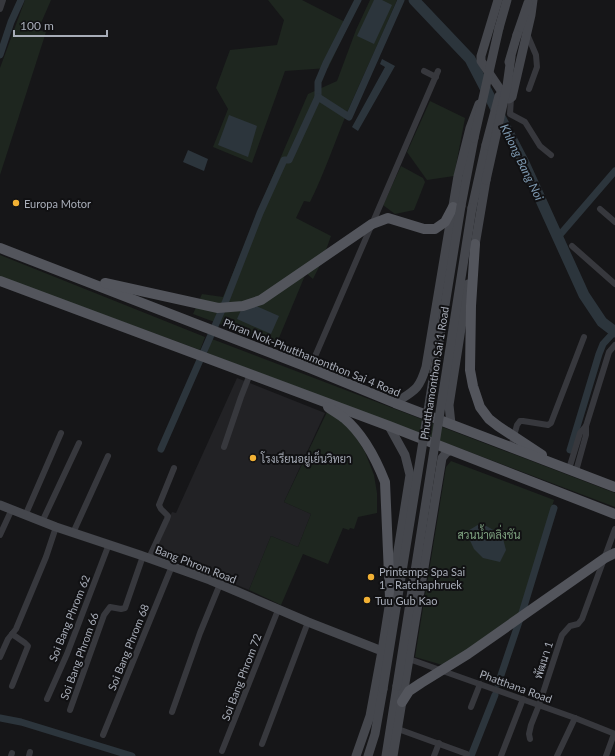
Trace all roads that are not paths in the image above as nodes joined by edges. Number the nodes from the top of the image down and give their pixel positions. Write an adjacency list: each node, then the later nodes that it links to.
1 (3, 0): 6 (street)
2 (498, 0): 12 (main road)
3 (507, 0): 11 (main road, Phutthamonthon Sai 1 Road, bridge)
4 (530, 0): 8 (main road, Phutthamonthon Sai 1 Road, bridge)
5 (533, 0): 7 (main road)
6 (0, 9)
7 (527, 34): 10 (street); 12 (main road)
8 (510, 57): 18 (main road, bridge); 89 (main road, Phutthamonthon Sai 1 Road, bridge)
9 (424, 71): 17 (street)
10 (529, 89)
11 (483, 95): 14 (main road, Phutthamonthon Sai 1 Road, bridge); 14 (main road, bridge)
12 (511, 98): 13 (street)
13 (551, 155)
14 (457, 206): 17 (main road); 25 (main road); 93 (main road, Phutthamonthon Sai 1 Road, bridge)
15 (600, 209): 16 (street)
16 (615, 222)
17 (372, 224): 21 (main road); 28 (street)
18 (475, 244): 27 (main road); 35 (main road)
19 (572, 246): 23 (street)
20 (0, 248): 21 (main road, Phran Nok-Phutthamonthon Sai 4 Road)
21 (71, 275): 28 (main road, Phran Nok-Phutthamonthon Sai 4 Road)
22 (0, 281): 29 (main road)
23 (615, 284)
24 (584, 337): 35 (street)
25 (431, 339): 27 (main road); 31 (main road)
26 (615, 345): 43 (street)
27 (458, 349): 32 (main road)
28 (310, 368): 31 (main road, Phran Nok-Phutthamonthon Sai 4 Road)
29 (250, 374): 30 (main road); 37 (street)
30 (315, 398): 33 (main road); 62 (main road)
31 (396, 403): 32 (main road, Phran Nok-Phutthamonthon Sai 4 Road)
32 (451, 424): 38 (main road, Phran Nok-Phutthamonthon Sai 4 Road)
33 (389, 426): 39 (main road); 47 (main road)
34 (61, 433): 49 (street)
35 (514, 436): 38 (street); 41 (main road)
36 (79, 443): 50 (street)
37 (224, 447)
38 (511, 447): 41 (main road, Phran Nok-Phutthamonthon Sai 4 Road)
39 (451, 450): 48 (main road); 51 (main road)
40 (108, 456): 54 (street)
41 (558, 465): 43 (main road, Phran Nok-Phutthamonthon Sai 4 Road)
42 (174, 468): 58 (street)
43 (572, 470): 44 (main road, Phran Nok-Phutthamonthon Sai 4 Road)
44 (615, 487)
45 (0, 505): 46 (main road, Bang Phrom Road)
46 (12, 511): 49 (main road, Bang Phrom Road); 55 (street)
47 (403, 514): 51 (main road); 62 (main road)
48 (615, 514)
49 (25, 516): 50 (main road, Bang Phrom Road)
50 (42, 522): 52 (main road, Bang Phrom Road)
51 (430, 523): 69 (main road)
52 (56, 527): 54 (main road, Bang Phrom Road); 66 (street)
53 (615, 529): 59 (street, พัฒนา 1)
54 (73, 533): 56 (main road, Bang Phrom Road)
55 (0, 535)
56 (109, 544): 58 (main road, Bang Phrom Road); 73 (street, Soi Bang Phrom 62)
57 (615, 553): 59 (main road)
58 (144, 556): 60 (main road, Bang Phrom Road); 63 (street); 78 (street, Soi Bang Phrom 66)
59 (605, 558): 70 (main road); 76 (street, พัฒนา 1)
60 (172, 566): 61 (main road, Bang Phrom Road); 85 (street, Soi Bang Phrom 68)
61 (220, 584): 64 (main road, Bang Phrom Road); 79 (street)
62 (390, 598): 67 (main road)
63 (123, 602)
64 (278, 610): 65 (main road, Bang Phrom Road); 90 (street, Soi Bang Phrom 72)
65 (308, 622): 67 (main road, Bang Phrom Road); 88 (street)
66 (12, 634): 68 (street); 72 (street)
67 (382, 651): 80 (main road)
68 (0, 657)
69 (409, 659): 70 (street, Phatthana Road); 75 (main road)
70 (442, 670): 71 (street, Phatthana Road); 75 (main road)
71 (480, 684): 74 (street, Phatthana Road); 77 (street)
72 (12, 686)
73 (47, 699)
74 (523, 699): 76 (street, Phatthana Road); 97 (street)
75 (402, 702): 81 (main road)
76 (539, 705): 82 (street, Phatthana Road); 86 (street, พัฒนา 1)
77 (471, 707)
78 (70, 710)
79 (172, 712)
80 (370, 716): 92 (main road); 93 (main road)
81 (399, 718): 83 (main road); 89 (main road)
82 (575, 718): 84 (street, Phatthana Road); 98 (street)
83 (398, 729): 87 (street); 95 (main road)
84 (615, 734): 99 (street)
85 (103, 735)
86 (530, 739)
87 (439, 743): 91 (street); 96 (street)
88 (262, 744)
89 (388, 744): 94 (main road, Phutthamonthon Sai 1 Road)
90 (222, 751)
91 (467, 754)
92 (356, 756)
93 (367, 756)
94 (386, 756)
95 (393, 756)
96 (434, 756)
97 (501, 756)
98 (558, 756)
99 (606, 756)

